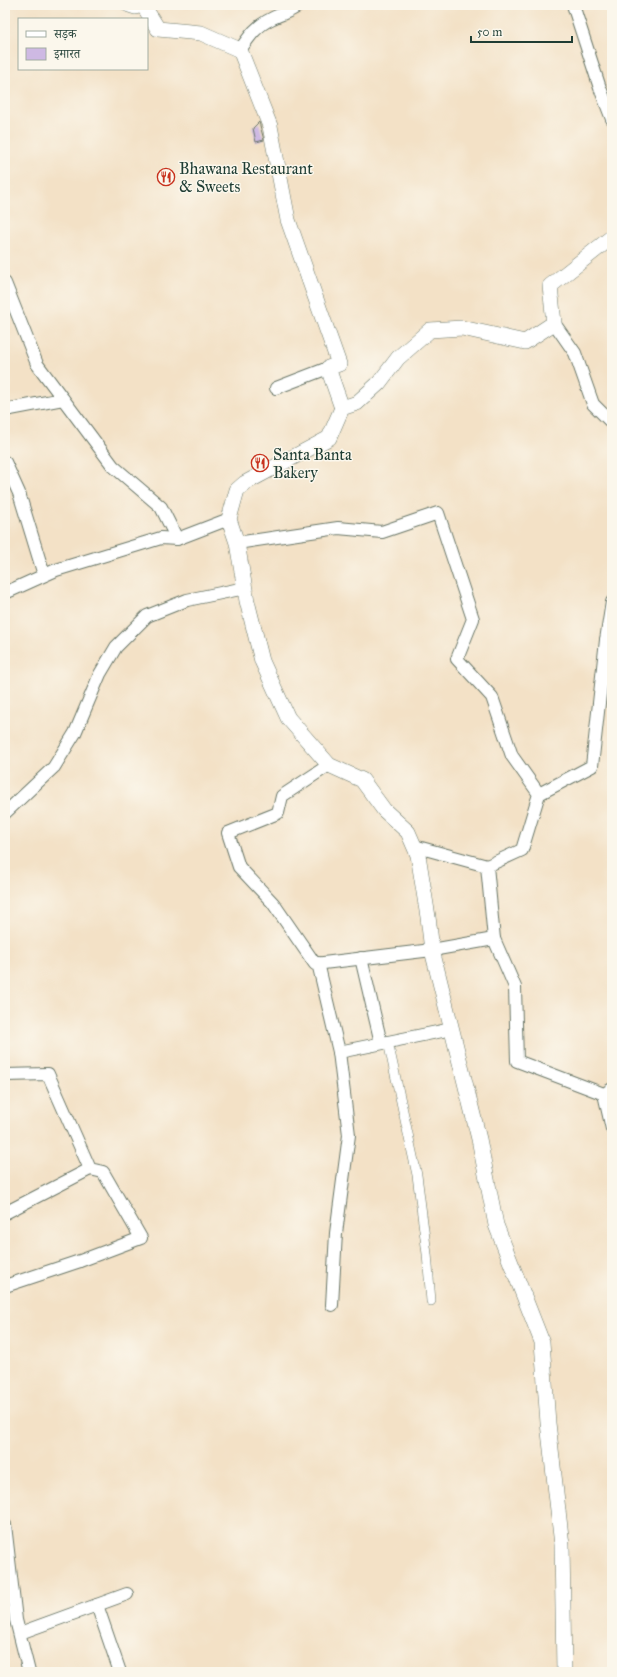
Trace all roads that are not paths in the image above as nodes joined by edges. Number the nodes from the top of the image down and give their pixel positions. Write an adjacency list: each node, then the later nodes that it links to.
1 (129, 5): 2 (street)
2 (143, 5): 5 (street)
3 (299, 5): 5 (street)
4 (573, 5): 6 (street)
5 (240, 50): 10 (street)
6 (612, 119)
7 (612, 237): 9 (street)
8 (5, 283): 12 (street)
9 (554, 323): 13 (street); 15 (street)
10 (328, 368): 11 (street); 13 (street)
11 (276, 388)
12 (63, 399): 14 (street); 18 (street)
13 (342, 408): 17 (street)
14 (5, 410)
15 (612, 424)
16 (5, 462): 20 (street)
17 (229, 519): 18 (street); 19 (street)
18 (176, 539): 20 (street)
19 (238, 543): 21 (street); 26 (street)
20 (44, 575): 22 (street)
21 (245, 588): 25 (street); 27 (street)
22 (5, 593)
23 (612, 602): 24 (street)
24 (609, 640): 26 (street)
25 (329, 766): 28 (street); 33 (street)
26 (539, 794): 29 (street)
27 (5, 812)
28 (414, 846): 29 (street); 31 (street)
29 (487, 866): 30 (street)
30 (494, 940): 31 (street); 38 (street)
31 (432, 950): 32 (street); 34 (street)
32 (361, 958): 33 (street); 35 (street)
33 (318, 963): 36 (street)
34 (452, 1029): 35 (street); 52 (street)
35 (384, 1043): 36 (street); 43 (street)
36 (339, 1052): 44 (street)
37 (5, 1075): 40 (street)
38 (608, 1091): 39 (street)
39 (612, 1129)
40 (90, 1169): 41 (street); 42 (street)
41 (5, 1214)
42 (5, 1286)
43 (431, 1301)
44 (332, 1305)
45 (5, 1525): 46 (street)
46 (6, 1557): 49 (street)
47 (127, 1594): 48 (street)
48 (97, 1605): 49 (street); 51 (street)
49 (20, 1634): 50 (street)
50 (29, 1672)
51 (120, 1672)
52 (564, 1672)

